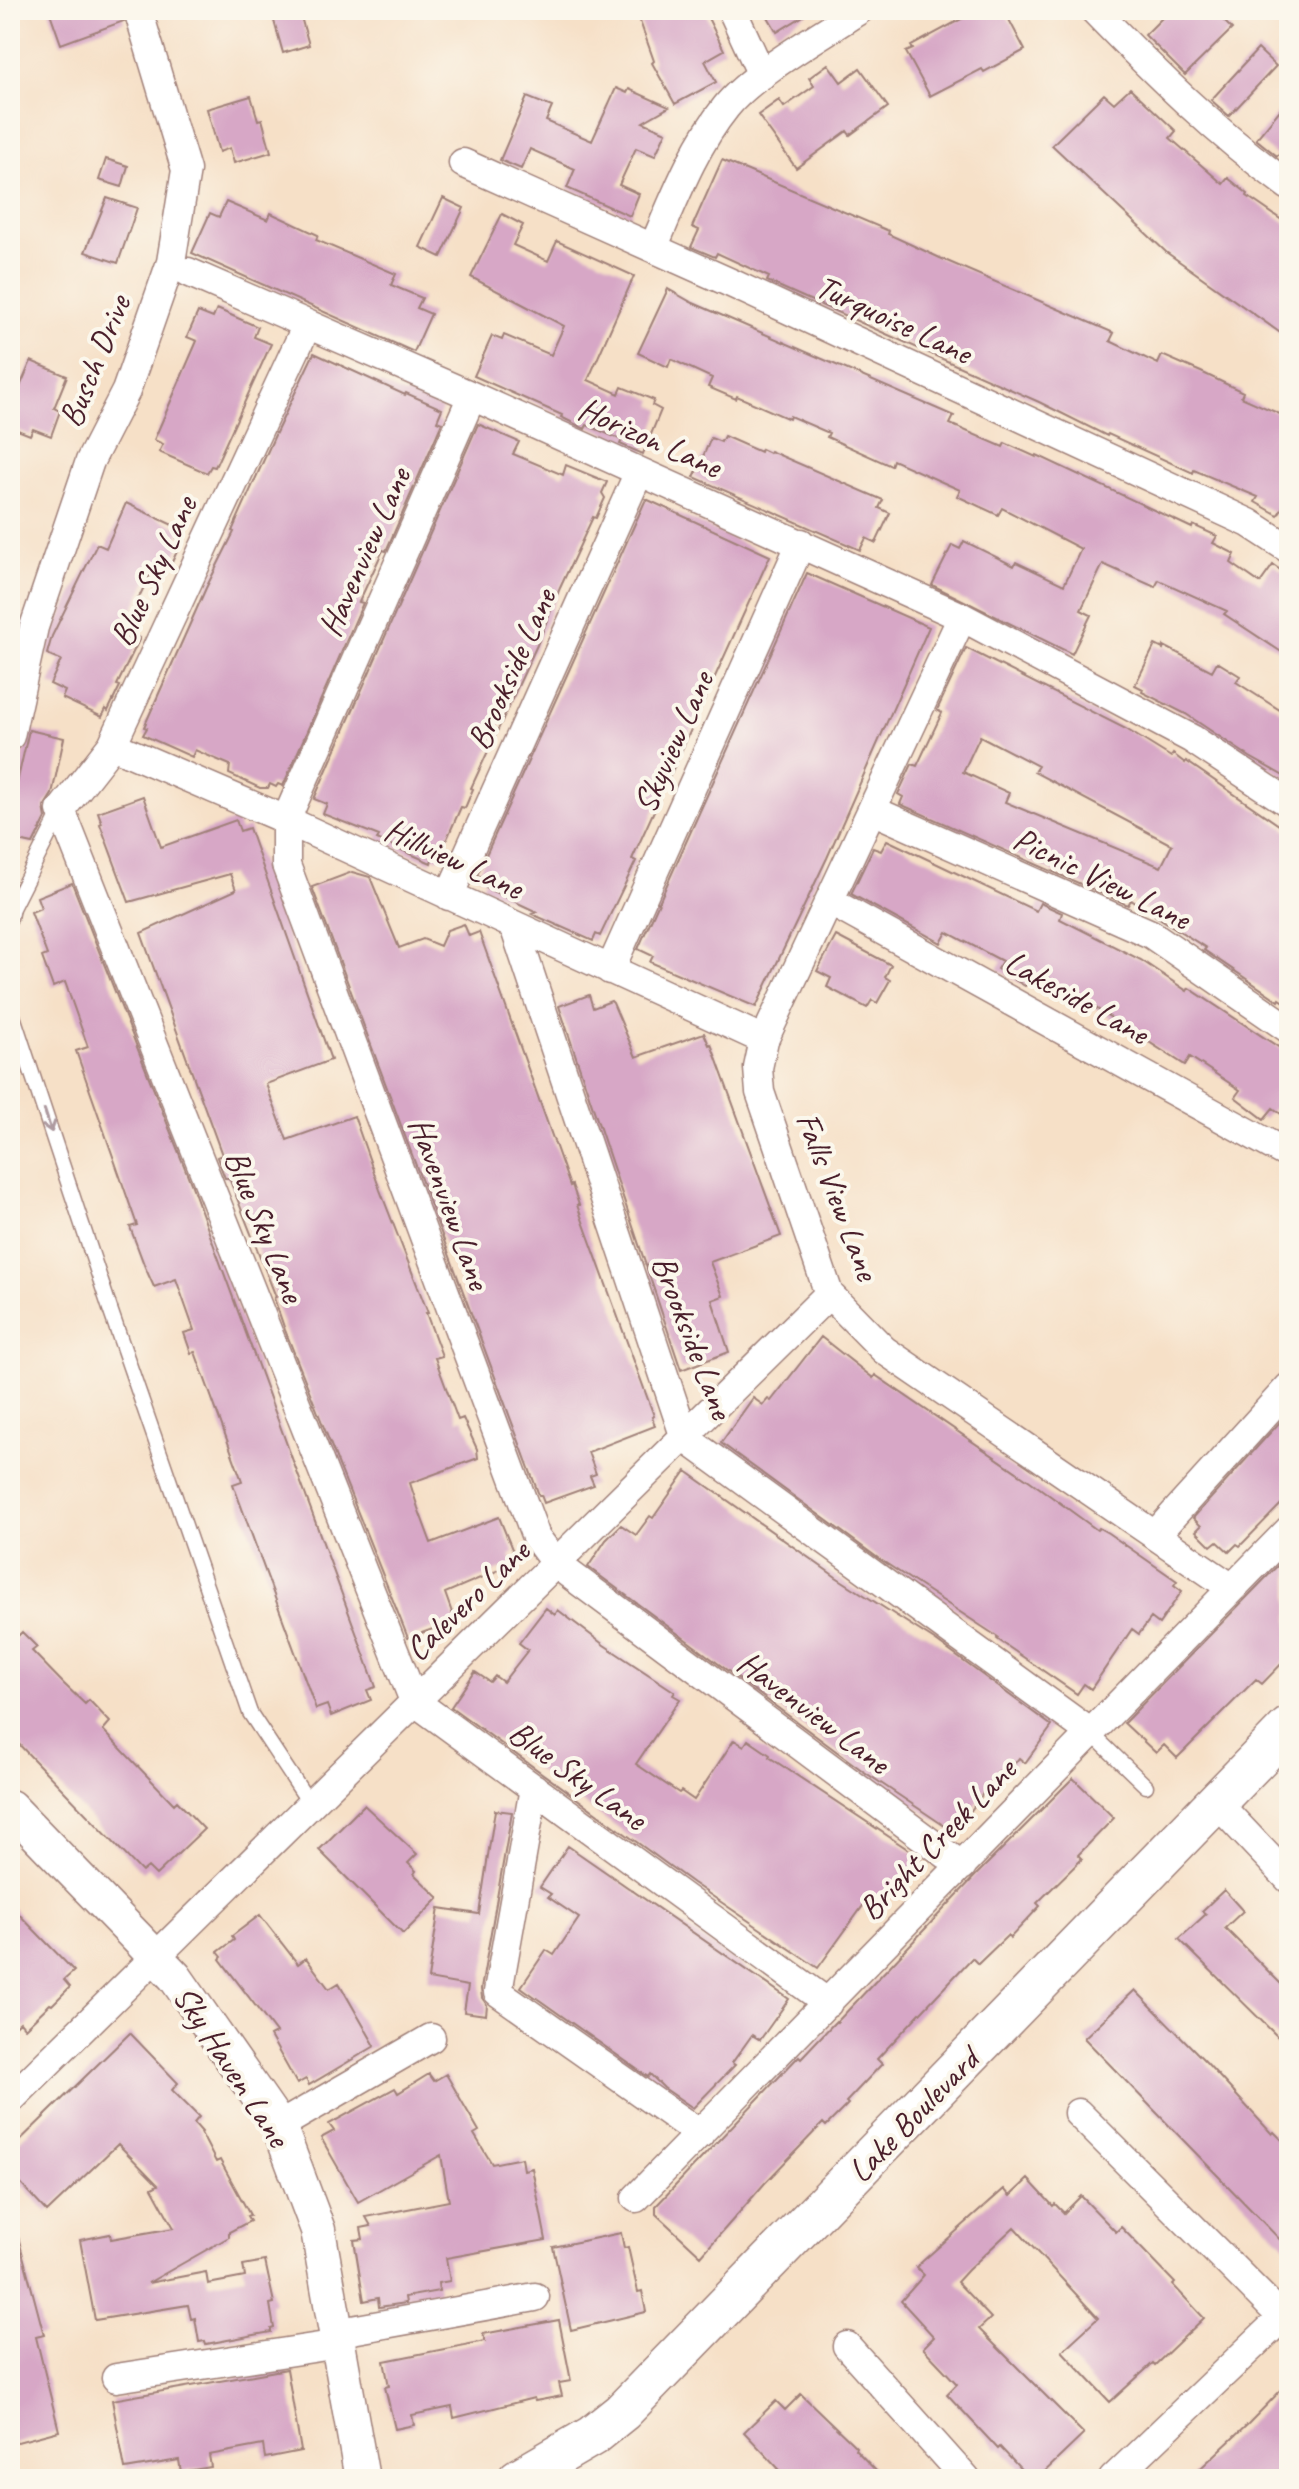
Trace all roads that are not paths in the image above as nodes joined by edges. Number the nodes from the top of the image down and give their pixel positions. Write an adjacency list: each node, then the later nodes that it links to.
1 (138, 10): 16 (street, Busch Drive)
2 (732, 10): 5 (street)
3 (859, 10): 5 (street)
4 (1094, 10): 7 (street)
5 (762, 75): 8 (street)
6 (463, 163): 8 (street, Turquoise Lane)
7 (1289, 186)
8 (653, 248): 14 (street, Turquoise Lane)
9 (188, 272): 10 (street, Horizon Lane)
10 (307, 325): 11 (street, Horizon Lane); 17 (street, Blue Sky Lane)
11 (472, 396): 12 (street, Horizon Lane); 21 (street, Havenview Lane)
12 (639, 472): 13 (street, Horizon Lane); 22 (street, Brookside Lane)
13 (801, 543): 15 (street, Horizon Lane); 26 (street, Skyview Lane)
14 (1289, 549)
15 (962, 617): 18 (street, Horizon Lane); 20 (street, Falls View Lane)
16 (10, 736)
17 (112, 745): 19 (street, Blue Sky Lane); 21 (street, Hillview Lane)
18 (1289, 803)
19 (61, 810): 24 (lane); 38 (street, Blue Sky Lane)
20 (872, 810): 23 (street, Falls View Lane); 28 (street, Picnic View Lane)
21 (286, 820): 22 (street, Hillview Lane); 36 (street, Havenview Lane)
22 (449, 896): 25 (street, Hillview Lane)
23 (829, 901): 29 (street, Falls View Lane); 30 (street, Lakeside Lane)
24 (10, 918)
25 (514, 926): 26 (street, Hillview Lane); 33 (street, Brookside Lane)
26 (610, 970): 29 (street, Hillview Lane)
27 (10, 1007): 44 (lane, one-way to 44)
28 (1289, 1029)
29 (764, 1040): 31 (street, Falls View Lane)
30 (1289, 1155)
31 (829, 1294): 33 (street, Calevero Lane); 35 (street, Falls View Lane)
32 (1289, 1387): 35 (street)
33 (685, 1438): 36 (street, Calevero Lane); 40 (street, Brookside Lane)
34 (1289, 1530): 37 (street, Bright Creek Lane)
35 (1155, 1535): 37 (street, Falls View Lane)
36 (556, 1564): 38 (street, Calevero Lane); 46 (street, Havenview Lane)
37 (1232, 1588): 40 (street, Bright Creek Lane)
38 (414, 1701): 42 (street, Blue Sky Lane); 44 (street, Calevero Lane)
39 (1289, 1727): 43 (main road, Lake Boulevard)
40 (1091, 1733): 41 (lane); 46 (street, Bright Creek Lane)
41 (1146, 1786)
42 (534, 1788): 49 (street, Blue Sky Lane); 54 (street)
43 (1216, 1802): 47 (street); 62 (main road, Lake Boulevard)
44 (310, 1804): 48 (street, Calevero Lane)
45 (10, 1807): 48 (street, Sky Haven Lane)
46 (962, 1866): 49 (street, Bright Creek Lane)
47 (1289, 1879)
48 (156, 1957): 51 (street, Calevero Lane); 53 (street, Sky Haven Lane)
49 (828, 2003): 54 (street, Bright Creek Lane)
50 (431, 2038): 53 (street)
51 (10, 2100)
52 (1078, 2113): 57 (street)
53 (279, 2126): 58 (street, Sky Haven Lane)
54 (700, 2134): 55 (street, Bright Creek Lane)
55 (636, 2198)
56 (535, 2297): 58 (street)
57 (1286, 2314): 64 (street)
58 (337, 2338): 60 (street); 61 (street, Sky Haven Lane)
59 (847, 2346): 63 (street)
60 (116, 2378)
61 (362, 2479)
62 (518, 2479)
63 (966, 2479)
64 (1113, 2479)

